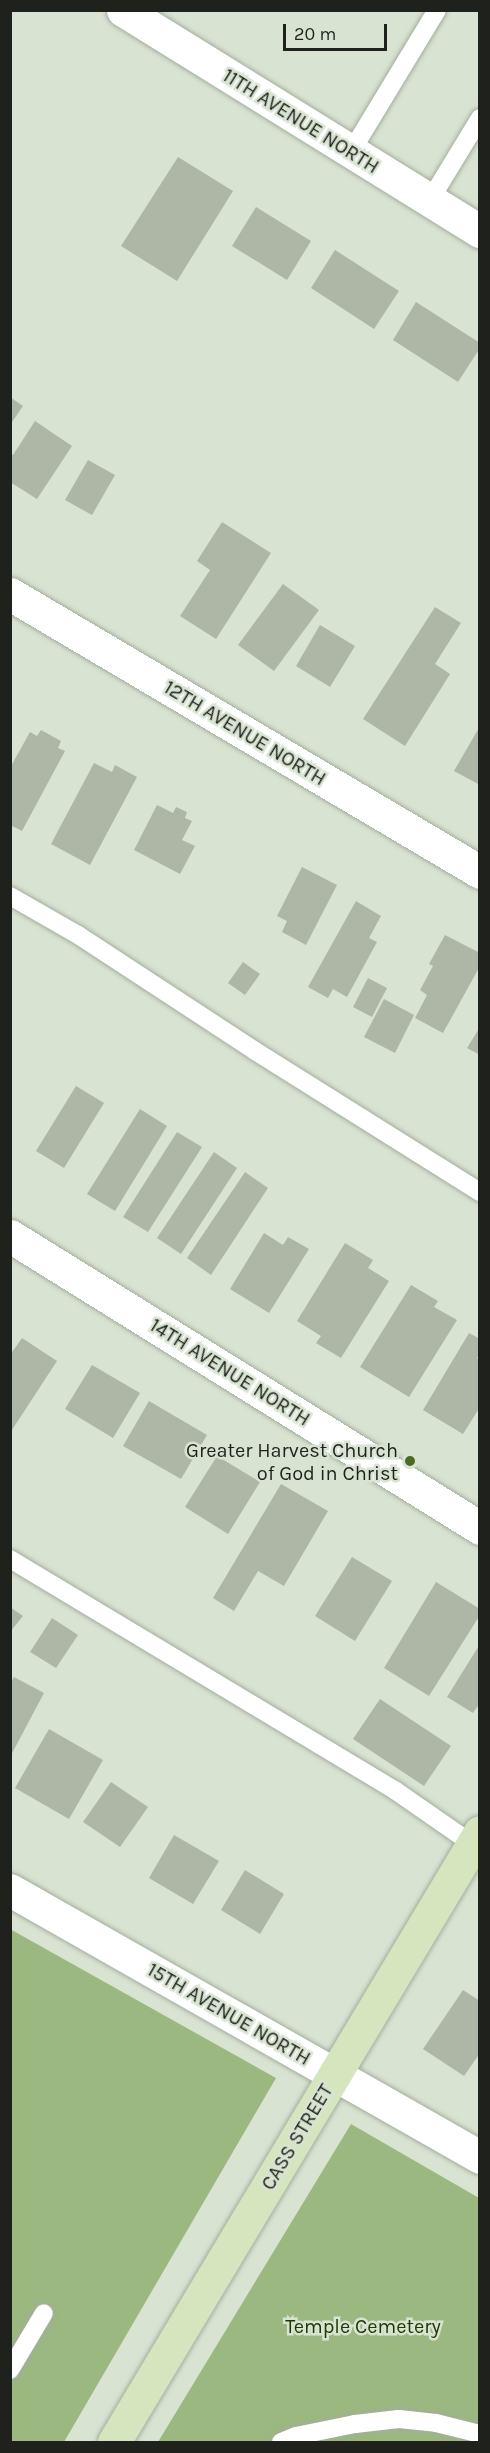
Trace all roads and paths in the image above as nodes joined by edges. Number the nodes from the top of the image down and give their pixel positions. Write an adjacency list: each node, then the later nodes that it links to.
1 (123, 10): 4 (street, 11TH AVENUE NORTH)
2 (437, 10): 4 (lane)
3 (480, 118): 5 (lane)
4 (351, 152): 5 (street, 11TH AVENUE NORTH)
5 (429, 200): 6 (street, 11TH AVENUE NORTH)
6 (480, 231)
7 (10, 594): 8 (street, 12TH AVENUE NORTH)
8 (480, 872)
9 (10, 896): 10 (lane)
10 (480, 1192)
11 (10, 1236): 12 (street, 14TH AVENUE NORTH)
12 (480, 1528)
13 (10, 1559): 14 (lane)
14 (477, 1842): 16 (street, CASS STREET)
15 (10, 1890): 16 (street, 15TH AVENUE NORTH)
16 (335, 2074): 17 (street, 15TH AVENUE NORTH); 21 (street, CASS STREET)
17 (480, 2157)
18 (44, 2313): 19 (lane)
19 (10, 2370)
20 (480, 2434): 22 (lane)
21 (114, 2442)
22 (281, 2442)

